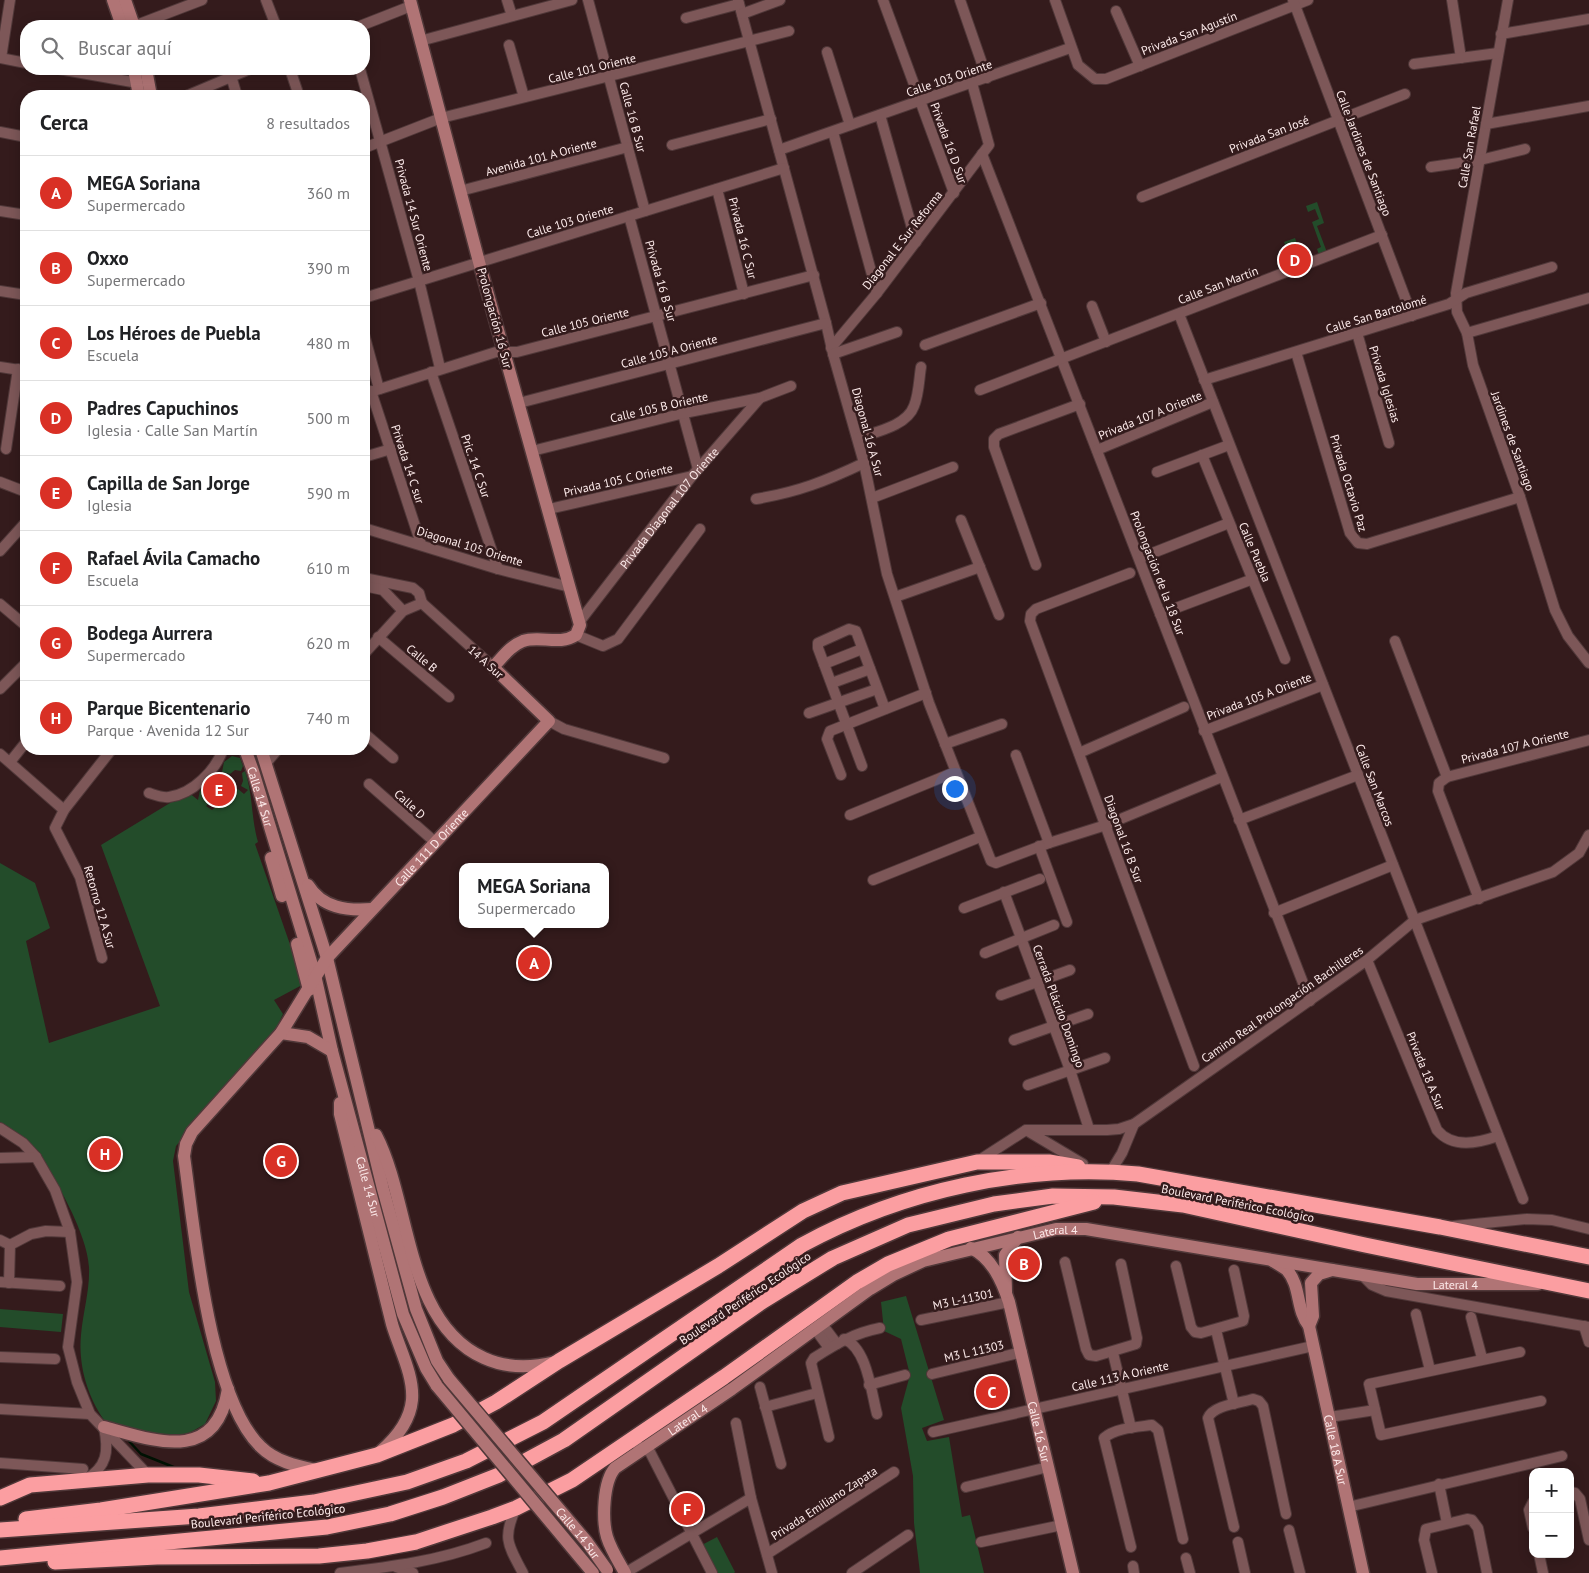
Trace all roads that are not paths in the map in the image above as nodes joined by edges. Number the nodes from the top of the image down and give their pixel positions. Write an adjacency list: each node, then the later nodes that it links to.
1 (113, 0): 23 (street)
2 (125, 0): 24 (street)
3 (202, 0): 25 (street)
4 (266, 0): 26 (street)
5 (507, 0): 20 (street)
6 (572, 0): 20 (street)
7 (588, 0): 47 (street, Calle 16 B Sur)
8 (780, 0): 18 (street)
9 (883, 0): 59 (street)
10 (960, 0): 48 (street)
11 (1055, 0): 33 (street)
12 (1308, 0): 16 (street, Privada San Agustín)
13 (1452, 0): 37 (street)
14 (1508, 0): 29 (street, Calle San Rafael)
15 (410, 3): 27 (street); 30 (street, Prolongación 16 Sur)
16 (1294, 3): 40 (street, Privada San Agustín); 65 (street, Calle Jardines de Santiago)
17 (6, 5): 36 (street)
18 (740, 6): 21 (street); 31 (street, Diagonal 16 A Sur)
19 (1116, 11): 40 (street)
20 (512, 16): 30 (street)
21 (686, 18)
22 (1589, 19): 29 (street)
23 (120, 20)
24 (132, 20)
25 (150, 20)
26 (274, 20)
27 (370, 21)
28 (789, 31): 31 (street, Calle 101 Oriente)
29 (1501, 34): 35 (street, Calle San Rafael)
30 (420, 41): 63 (street, Prolongación 16 Sur)
31 (750, 42): 47 (street, Calle 101 Oriente); 64 (street, Diagonal 16 A Sur)
32 (509, 45): 58 (street)
33 (1070, 48): 40 (street, Privada San Agustín); 48 (street, Calle 103 Oriente)
34 (827, 52): 67 (street)
35 (1498, 53): 37 (street); 66 (street, Calle San Rafael)
36 (0, 58): 38 (street)
37 (1461, 58): 39 (street)
38 (20, 62)
39 (1414, 64)
40 (1140, 66)
41 (93, 75): 49 (street)
42 (136, 75): 49 (street)
43 (147, 75): 52 (street)
44 (292, 75): 55 (street)
45 (362, 75): 56 (street, Privada 14 Sur Oriente)
46 (231, 76): 53 (street); 54 (street)
47 (609, 76): 58 (street, Calle 101 Oriente); 74 (street, Calle 16 B Sur)
48 (987, 78): 50 (street, Calle 103 Oriente)
49 (138, 83): 51 (street)
50 (972, 83): 59 (street, Calle 103 Oriente); 77 (street, Diagonal E Sur Reforma)
51 (139, 90)
52 (151, 90)
53 (200, 90)
54 (235, 90)
55 (297, 90)
56 (366, 90)
57 (1405, 94): 65 (street, Privada San José)
58 (524, 97): 63 (street, Calle 101 Oriente)
59 (921, 101): 62 (street, Calle 103 Oriente); 83 (street, Privada 16 D Sur)
60 (370, 104): 71 (street, Privada 14 Sur Oriente)
61 (1589, 106): 66 (street)
62 (880, 115): 67 (street, Calle 103 Oriente); 90 (street)
63 (441, 118): 71 (street, Calle 101 Oriente); 82 (street, Prolongación 16 Sur)
64 (771, 119): 72 (street); 76 (street, Diagonal 16 A Sur)
65 (1338, 120): 84 (street, Privada San José); 89 (street, Calle Jardines de Santiago)
66 (1486, 124): 78 (street, Calle San Rafael)
67 (850, 125): 69 (street, Calle 103 Oriente)
68 (0, 132): 70 (street)
69 (833, 132): 76 (street, Calle 103 Oriente); 96 (street)
70 (20, 136)
71 (381, 142): 73 (street, Calle 101 Oriente); 94 (street, Privada 14 Sur Oriente)
72 (672, 145)
73 (370, 146)
74 (628, 147): 82 (street, Avenida 101 A Oriente); 86 (street, Calle 16 B Sur)
75 (1525, 149): 78 (street)
76 (779, 150): 80 (street, Diagonal 16 A Sur)
77 (982, 154): 83 (street, Diagonal E Sur Reforma); 102 (street, Prolongación de la 18 Sur)
78 (1480, 160): 79 (street); 101 (street, Calle San Rafael)
79 (1431, 167)
80 (784, 168): 81 (street, Calle 103 Oriente); 93 (street, Diagonal 16 A Sur)
81 (717, 189): 86 (street, Calle 103 Oriente); 98 (street, Privada 16 C Sur)
82 (460, 191): 91 (street, Prolongación 16 Sur)
83 (954, 193): 90 (street, Diagonal E Sur Reforma)
84 (1142, 198)
85 (0, 211): 87 (street)
86 (645, 211): 88 (street, Calle 103 Oriente)
87 (20, 214)
88 (630, 216): 91 (street, Calle 103 Oriente); 105 (street, Privada 16 B Sur)
89 (1382, 235): 104 (street, Calle San Martín); 106 (street, Calle Jardines de Santiago)
90 (916, 242): 96 (street, Diagonal E Sur Reforma)
91 (479, 262): 94 (street, Calle 103 Oriente); 113 (street, Prolongación 16 Sur)
92 (1552, 267): 101 (street, Calle San Bartolomé)
93 (814, 275): 98 (street, Calle 105 Oriente); 107 (street, Diagonal 16 A Sur)
94 (419, 281): 99 (street, Calle 103 Oriente); 121 (street, Privada 14 Sur Oriente)
95 (0, 291): 97 (street)
96 (877, 293): 114 (street, Diagonal E Sur Reforma)
97 (20, 294)
98 (744, 294): 105 (street, Calle 105 Oriente)
99 (370, 296)
100 (1589, 298): 110 (street)
101 (1456, 299): 106 (street, Calle San Bartolomé); 110 (street, Jardines de Santiago)
102 (1041, 303): 112 (street); 116 (street, Prolongación de la 18 Sur)
103 (1092, 306): 111 (street)
104 (1179, 314): 111 (street, Calle San Martín); 123 (street, Calle San Marcos)
105 (658, 316): 113 (street, Calle 105 Oriente); 117 (street, Privada 16 B Sur)
106 (1412, 316): 109 (street, Calle San Bartolomé)
107 (826, 323): 114 (street, Diagonal 16 A Sur); 117 (street, Calle 105 A Oriente)
108 (897, 332): 114 (street)
109 (1356, 333): 115 (street, Calle San Bartolomé); 133 (street, Privada Iglesias)
110 (1467, 333): 147 (street, Jardines de Santiago)
111 (1106, 342): 116 (street, Calle San Martín)
112 (925, 345)
113 (503, 351): 121 (street, Calle 105 Oriente); 129 (street, Prolongación 16 Sur)
114 (832, 351): 132 (street, Diagonal 16 A Sur)
115 (1296, 352): 123 (street, Calle San Bartolomé); 147 (street, Privada Octavio Paz)
116 (1062, 359): 125 (street, Calle San Martín); 130 (street, Prolongación de la 18 Sur)
117 (670, 364): 129 (street, Calle 105 A Oriente); 131 (street, Privada 16 B Sur)
118 (0, 367): 120 (street)
119 (921, 367): 132 (street)
120 (20, 370)
121 (436, 370): 126 (street, Calle 105 Oriente); 161 (street, Pric. 14 C Sur)
122 (20, 380): 136 (street)
123 (1204, 380): 128 (street, Calle San Marcos)
124 (791, 386): 127 (street, Calle 105 B Oriente)
125 (980, 390)
126 (371, 391): 135 (street, Privada 14 C sur)
127 (760, 398): 131 (street, Calle 105 B Oriente); 143 (street, Privada Diagonal 107 Oriente)
128 (1213, 402): 134 (street, Calle San Marcos); 137 (street, Privada 107 A Oriente)
129 (519, 403): 138 (street, Prolongación 16 Sur)
130 (1080, 404): 137 (street, Prolongación de la 18 Sur); 159 (street)
131 (684, 413): 138 (street, Calle 105 B Oriente); 143 (street, Privada 16 B Sur)
132 (858, 438): 141 (street, Diagonal 16 A Sur)
133 (1390, 443)
134 (1229, 444): 140 (street); 187 (street, Calle San Marcos)
135 (391, 449): 139 (street); 156 (street, Privada 14 C sur)
136 (6, 450)
137 (1097, 450): 158 (street, Prolongación de la 18 Sur)
138 (532, 451): 150 (street, Prolongación 16 Sur)
139 (370, 455)
140 (1202, 455): 144 (street); 152 (street, Calle Puebla)
141 (864, 463): 148 (street, Diagonal 16 A Sur); 149 (street)
142 (953, 467): 148 (street)
143 (695, 472): 150 (street, Privada 105 C Oriente); 174 (street, Privada Diagonal 107 Oriente)
144 (1157, 472)
145 (0, 482): 146 (street)
146 (20, 490)
147 (1520, 497): 181 (street, Jardines de Santiago)
148 (872, 498): 167 (street, Diagonal 16 A Sur)
149 (756, 499)
150 (549, 509): 166 (street, Prolongación 16 Sur)
151 (961, 520): 160 (street)
152 (1229, 523): 158 (street); 163 (street, Calle Puebla)
153 (20, 529): 157 (street)
154 (700, 529): 175 (street)
155 (370, 530): 156 (street, Diagonal 105 Oriente)
156 (421, 544): 161 (street, Diagonal 105 Oriente)
157 (0, 552)
158 (1140, 558): 171 (street, Prolongación de la 18 Sur)
159 (1036, 565)
160 (980, 567): 167 (street); 172 (street)
161 (498, 569): 166 (street, Diagonal 105 Oriente)
162 (1130, 573): 204 (street, Diagonal 16 B Sur)
163 (1253, 579): 171 (street); 180 (street, Calle Puebla)
164 (370, 584): 168 (street)
165 (370, 585): 170 (street)
166 (570, 587): 174 (street, Prolongación 16 Sur)
167 (895, 597): 190 (street, Diagonal 16 A Sur)
168 (422, 603): 170 (street); 183 (street, 14 A Sur)
169 (0, 604): 173 (street)
170 (402, 611): 176 (street)
171 (1160, 614): 199 (street, Prolongación de la 18 Sur)
172 (999, 615)
173 (20, 621)
174 (580, 621): 175 (street)
175 (576, 635): 183 (street)
176 (378, 637): 178 (street); 191 (street, Calle B)
177 (1395, 641): 221 (street)
178 (370, 647)
179 (862, 649): 182 (street); 182 (street); 185 (street)
180 (1285, 659)
181 (1589, 663)
182 (824, 664): 186 (street)
183 (493, 667): 196 (street, 14 A Sur)
184 (20, 670): 188 (street)
185 (870, 670): 186 (street); 189 (street)
186 (832, 683): 192 (street)
187 (1323, 686): 199 (street, Privada 105 A Oriente); 219 (street, Calle San Marcos)
188 (0, 689)
189 (877, 689): 192 (street); 194 (street)
190 (926, 693): 194 (street); 202 (street, Diagonal 16 A Sur)
191 (449, 697)
192 (840, 703): 195 (street); 197 (street)
193 (1184, 707): 204 (street)
194 (884, 709): 197 (street)
195 (808, 713)
196 (549, 721): 213 (street); 230 (street, Calle 111 D Oriente)
197 (847, 723): 216 (street); 218 (street)
198 (1002, 724): 202 (street)
199 (1204, 730): 220 (street, Prolongación de la 18 Sur)
200 (370, 738): 212 (street)
201 (1589, 740): 221 (street, Privada 107 A Oriente)
202 (945, 744): 217 (street, Diagonal 16 A Sur)
203 (20, 750): 214 (street)
204 (1080, 753): 227 (street, Diagonal 16 B Sur)
205 (0, 754): 214 (street)
206 (107, 755): 224 (street, Retorno 12 A Sur)
207 (221, 755): 223 (street)
208 (247, 755): 250 (street, Calle 14 Sur)
209 (264, 755): 215 (street, Calle 14 Sur)
210 (273, 755): 215 (street)
211 (1016, 755): 231 (street)
212 (392, 758)
213 (664, 758)
214 (10, 762): 224 (street)
215 (267, 762): 233 (street, Calle 14 Sur)
216 (862, 766)
217 (955, 772): 225 (street); 229 (street, Diagonal 16 A Sur)
218 (841, 775)
219 (1358, 775): 226 (street); 232 (street, Calle San Marcos)
220 (1222, 777): 226 (street, Prolongación de la 18 Sur); 227 (street)
221 (1447, 777): 237 (street)
222 (369, 784): 230 (street, Calle D)
223 (149, 793)
224 (64, 810): 246 (street, Retorno 12 A Sur)
225 (850, 815)
226 (1239, 820): 240 (street, Prolongación de la 18 Sur)
227 (1106, 825): 231 (street); 260 (street, Diagonal 16 B Sur)
228 (1589, 835): 237 (street, Camino Real Prolongación Bachilleres)
229 (980, 837): 231 (street, Diagonal 16 A Sur); 235 (street)
230 (435, 842): 239 (street, Calle 111 D Oriente)
231 (1044, 844): 242 (street)
232 (1393, 865): 240 (street); 241 (street, Calle San Marcos)
233 (304, 879): 239 (street); 247 (street, Calle 14 Sur)
234 (1040, 879): 236 (street)
235 (874, 880)
236 (1004, 892): 238 (street); 244 (street, Cerrada Plácido Domingo)
237 (1479, 899): 241 (street, Camino Real Prolongación Bachilleres)
238 (964, 908)
239 (372, 909): 247 (street, Calle 111 D Oriente)
240 (1274, 913): 253 (street, Prolongación de la 18 Sur)
241 (1415, 920): 248 (street, Camino Real Prolongación Bachilleres); 269 (street, Calle San Marcos)
242 (1067, 922)
243 (1054, 925): 244 (street)
244 (1021, 937): 245 (street); 251 (street, Cerrada Plácido Domingo)
245 (985, 953)
246 (102, 958)
247 (327, 958): 250 (street, Calle 111 D Oriente); 264 (street, Calle 14 Sur)
248 (1367, 960): 253 (street, Camino Real Prolongación Bachilleres); 269 (street, Privada 18 A Sur)
249 (1070, 970): 251 (street)
250 (312, 981): 256 (street, Calle 111 D Oriente); 258 (street, Calle 14 Sur)
251 (1037, 982): 252 (street); 255 (street, Cerrada Plácido Domingo)
252 (1001, 995)
253 (1310, 1001): 265 (street, Camino Real Prolongación Bachilleres)
254 (1088, 1014): 255 (street)
255 (1054, 1026): 257 (street); 261 (street, Cerrada Plácido Domingo)
256 (281, 1033): 258 (street); 325 (street, Calle 111 D Oriente)
257 (1014, 1040)
258 (331, 1047): 263 (street, Calle 14 Sur)
259 (1104, 1058): 261 (street)
260 (1194, 1066)
261 (1070, 1070): 262 (street); 267 (street, Cerrada Plácido Domingo)
262 (1028, 1086)
263 (343, 1091): 342 (street); 384 (street, Calle 14 Sur, bridge)
264 (365, 1117): 316 (street); 385 (street, Calle 14 Sur, bridge)
265 (1134, 1124): 267 (street, Camino Real Prolongación Bachilleres); 273 (street)
266 (0, 1128): 271 (street)
267 (1089, 1128): 268 (street, Camino Real Prolongación Bachilleres)
268 (1026, 1130): 272 (street); 273 (street)
269 (1498, 1136): 275 (street, Calle San Marcos)
270 (0, 1158): 271 (street)
271 (36, 1158): 278 (street)
272 (977, 1162): 273 (highway); 316 (highway)
273 (1104, 1171): 276 (highway, Boulevard Periférico Ecológico); 366 (highway, Boulevard Periférico Ecológico)
274 (1114, 1197): 293 (highway, Boulevard Periférico Ecológico); 321 (highway); 377 (highway, Boulevard Periférico Ecológico)
275 (1523, 1198)
276 (1440, 1227): 277 (street); 283 (highway, Boulevard Periférico Ecológico)
277 (1589, 1229)
278 (70, 1232): 281 (street); 333 (street)
279 (1018, 1237): 282 (street, Lateral 4); 284 (street, Lateral 4); 286 (street)
280 (0, 1240): 281 (street)
281 (10, 1245): 292 (street)
282 (972, 1248): 286 (street, Calle 16 Sur); 302 (street, Lateral 4)
283 (1589, 1257)
284 (1272, 1260): 290 (street, Lateral 4); 296 (street, Calle 18 A Sur)
285 (1065, 1262): 312 (street)
286 (998, 1263): 298 (street, Calle 16 Sur)
287 (1121, 1264): 312 (street)
288 (1176, 1266): 306 (street)
289 (1234, 1270): 306 (street)
290 (1332, 1270): 291 (street, Lateral 4); 295 (street)
291 (1364, 1276): 293 (street, Lateral 4); 304 (street)
292 (4, 1282): 294 (street)
293 (1547, 1284): 297 (highway, Boulevard Periférico Ecológico)
294 (60, 1286)
295 (1310, 1288): 296 (street); 303 (street, Calle 18 A Sur)
296 (1296, 1291): 303 (street, Calle 18 A Sur)
297 (1589, 1291)
298 (1008, 1297): 301 (street, M3 L-11301); 310 (street, Calle 16 Sur)
299 (1416, 1314): 318 (street)
300 (1471, 1317): 314 (street)
301 (921, 1320)
302 (818, 1326): 308 (street); 321 (street, Lateral 4)
303 (1309, 1326): 309 (street, Calle 18 A Sur)
304 (1586, 1327): 307 (street)
305 (880, 1328): 308 (street)
306 (1216, 1330): 317 (street)
307 (1589, 1342)
308 (837, 1344): 322 (street); 326 (street)
309 (1313, 1346): 317 (street, Calle 113 A Oriente); 335 (street, Calle 18 A Sur)
310 (1022, 1352): 319 (street, M3 L 11303); 331 (street, Calle 16 Sur)
311 (1520, 1352): 314 (street)
312 (1112, 1353): 324 (street)
313 (0, 1357): 315 (street)
314 (1482, 1358): 318 (street)
315 (55, 1359)
316 (560, 1361): 342 (highway)
317 (1224, 1365): 324 (street, Calle 113 A Oriente); 328 (street)
318 (1430, 1370): 332 (street)
319 (932, 1374)
320 (905, 1375): 322 (street)
321 (728, 1383): 341 (highway)
322 (869, 1385): 334 (street)
323 (760, 1387): 329 (street)
324 (1121, 1389): 331 (street, Calle 113 A Oriente); 338 (street)
325 (228, 1390): 337 (street); 349 (street, Calle 111 D Oriente)
326 (817, 1393): 329 (street); 340 (street)
327 (1541, 1401): 332 (street)
328 (1234, 1404): 361 (street); 365 (street)
329 (765, 1407): 346 (street)
330 (0, 1409): 333 (street)
331 (1035, 1409): 339 (street, Calle 113 A Oriente); 347 (street, Calle 16 Sur)
332 (1375, 1410): 335 (street)
333 (90, 1414): 337 (street)
334 (877, 1414)
335 (1330, 1417): 359 (street, Calle 18 A Sur)
336 (736, 1423): 358 (street)
337 (104, 1427): 351 (street); 352 (street)
338 (1131, 1428): 370 (street); 375 (street)
339 (933, 1432)
340 (828, 1437)
341 (636, 1443): 360 (highway); 368 (street); 386 (street)
342 (377, 1455): 349 (highway)
343 (1562, 1456): 344 (street)
344 (1541, 1460): 348 (street); 354 (street)
345 (0, 1462): 351 (street)
346 (781, 1464)
347 (1048, 1467): 355 (street); 364 (street, Calle 16 Sur)
348 (1543, 1468)
349 (321, 1471): 353 (highway)
350 (894, 1472): 376 (street, Privada Emiliano Zapata)
351 (83, 1475): 352 (highway); 357 (highway)
352 (148, 1475): 353 (highway)
353 (269, 1484): 362 (highway)
354 (1439, 1484): 359 (street); 363 (street)
355 (966, 1486)
356 (1574, 1493): 371 (street)
357 (0, 1498)
358 (751, 1498): 368 (street); 376 (street)
359 (1348, 1507): 394 (street, Calle 18 A Sur)
360 (516, 1508): 377 (highway); 383 (street)
361 (1286, 1514)
362 (0, 1522)
363 (1447, 1523): 395 (street); 396 (street)
364 (1062, 1525): 372 (street); 390 (street, Calle 16 Sur)
365 (1234, 1527)
366 (0, 1530)
367 (1289, 1530): 393 (street)
368 (690, 1534): 386 (street); 387 (street)
369 (908, 1535): 389 (street)
370 (1183, 1539)
371 (1589, 1540)
372 (981, 1542)
373 (1238, 1542): 392 (street)
374 (486, 1543): 380 (street)
375 (1131, 1547)
376 (767, 1554): 388 (street)
377 (6, 1558)
378 (1186, 1558): 391 (street)
379 (1540, 1558): 397 (street)
380 (395, 1566): 381 (street); 382 (street)
381 (340, 1573)
382 (413, 1573)
383 (523, 1573)
384 (593, 1573)
385 (609, 1573)
386 (625, 1573)
387 (712, 1573)
388 (772, 1573)
389 (852, 1573)
390 (1073, 1573)
391 (1190, 1573)
392 (1245, 1573)
393 (1300, 1573)
394 (1363, 1573)
395 (1432, 1573)
396 (1487, 1573)
397 (1543, 1573)

